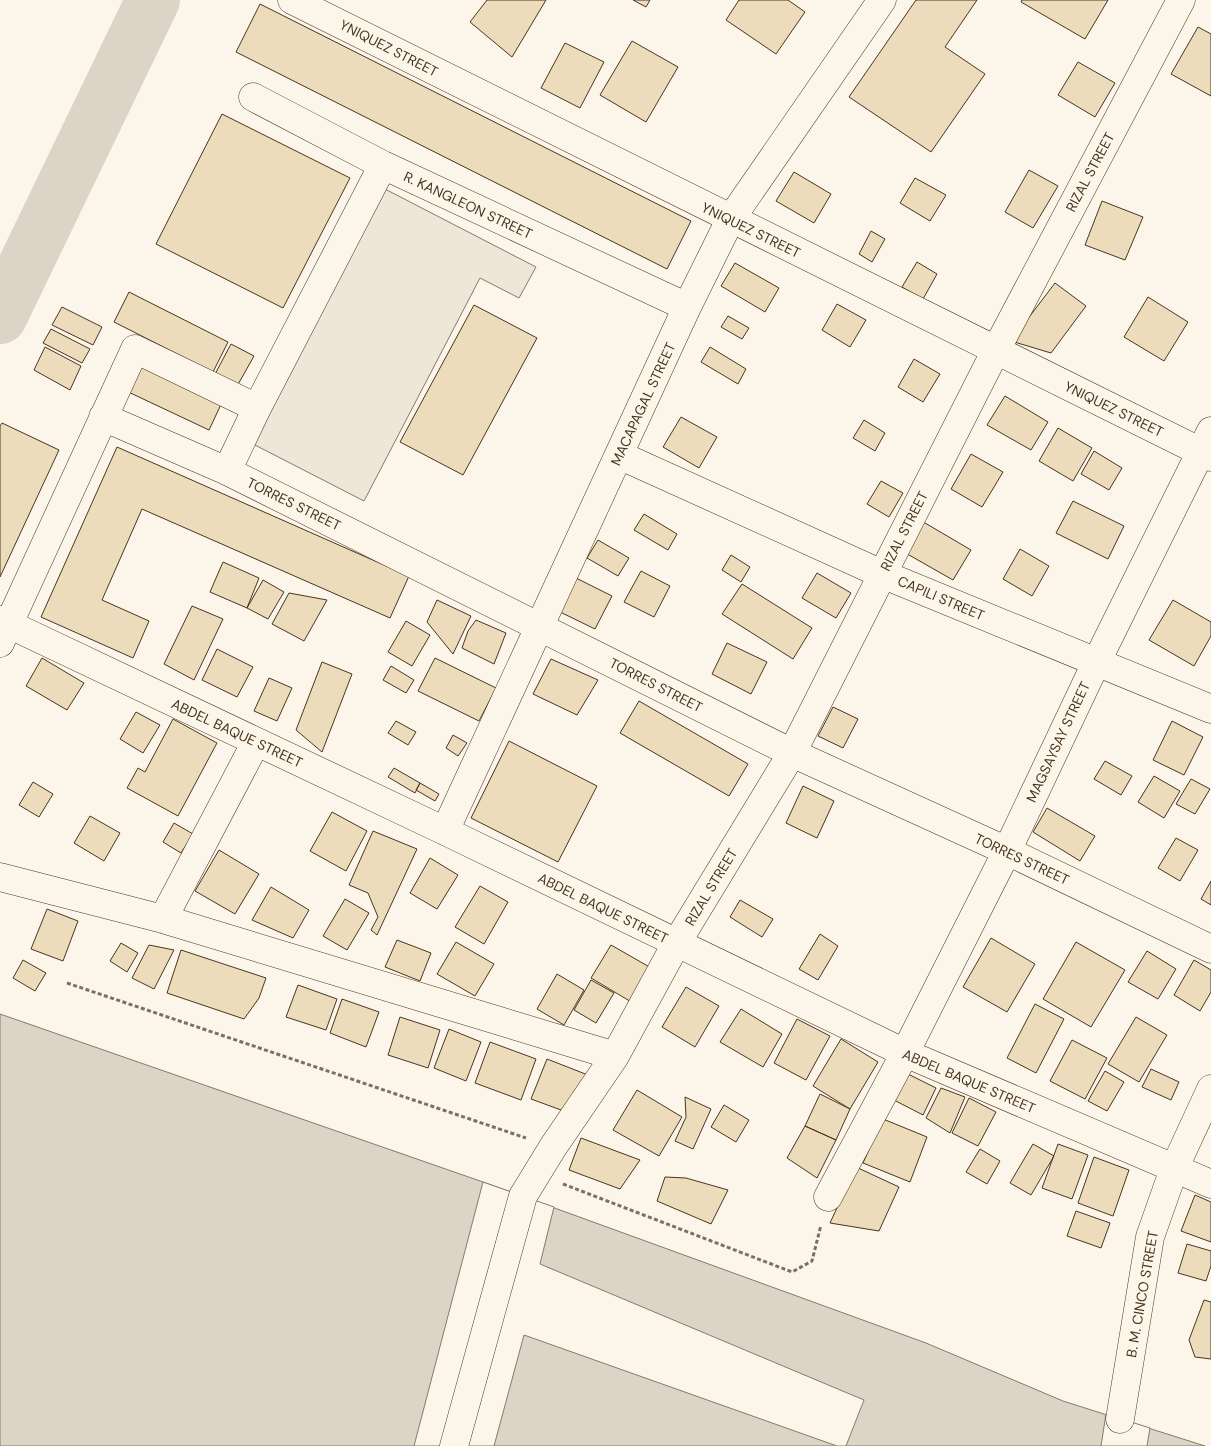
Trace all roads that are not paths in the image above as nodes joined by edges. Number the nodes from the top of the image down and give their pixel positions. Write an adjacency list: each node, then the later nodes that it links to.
1 (292, 0): 6 (street, YNIQUEZ STREET)
2 (882, 0): 6 (street, MACAPAGAL STREET)
3 (1181, 0): 8 (street, RIZAL STREET)
4 (253, 97): 5 (street, R. KANGLEON STREET)
5 (383, 165): 7 (street, R. KANGLEON STREET); 9 (street)
6 (730, 220): 7 (street, MACAPAGAL STREET); 8 (street, YNIQUEZ STREET)
7 (687, 307): 12 (street, MACAPAGAL STREET)
8 (996, 350): 11 (street, YNIQUEZ STREET); 14 (street, RIZAL STREET)
9 (258, 408): 10 (street); 13 (street)
10 (103, 417): 13 (street, TORRES STREET); 16 (street)
11 (1207, 446): 17 (street, MAGSAYSAY STREET)
12 (619, 455): 14 (street, CAPILI STREET); 15 (street, MACAPAGAL STREET)
13 (227, 471): 15 (street, TORRES STREET)
14 (882, 574): 17 (street, CAPILI STREET); 20 (street, RIZAL STREET)
15 (540, 626): 20 (street, TORRES STREET); 21 (street, MACAPAGAL STREET)
16 (3, 629): 19 (street, ABDEL BAQUE STREET)
17 (1096, 663): 18 (street, CAPILI STREET); 22 (street, MAGSAYSAY STREET)
18 (1211, 709)
19 (256, 742): 21 (street, ABDEL BAQUE STREET); 24 (street)
20 (792, 753): 22 (street, TORRES STREET); 25 (street, RIZAL STREET)
21 (445, 831): 25 (street, ABDEL BAQUE STREET)
22 (1007, 851): 26 (street, TORRES STREET); 27 (street, MAGSAYSAY STREET)
23 (0, 878): 24 (street)
24 (163, 919): 28 (street)
25 (676, 944): 27 (street, ABDEL BAQUE STREET); 28 (street, RIZAL STREET)
26 (1211, 949)
27 (905, 1053): 30 (street, ABDEL BAQUE STREET); 32 (street, MAGSAYSAY STREET)
28 (615, 1056): 34 (street, RIZAL STREET)
29 (1211, 1089): 30 (street, B. M. CINCO STREET)
30 (1174, 1170): 31 (street, ABDEL BAQUE STREET); 33 (street, B. M. CINCO STREET)
31 (1211, 1184)
32 (828, 1197)
33 (1120, 1419)
34 (454, 1446)

